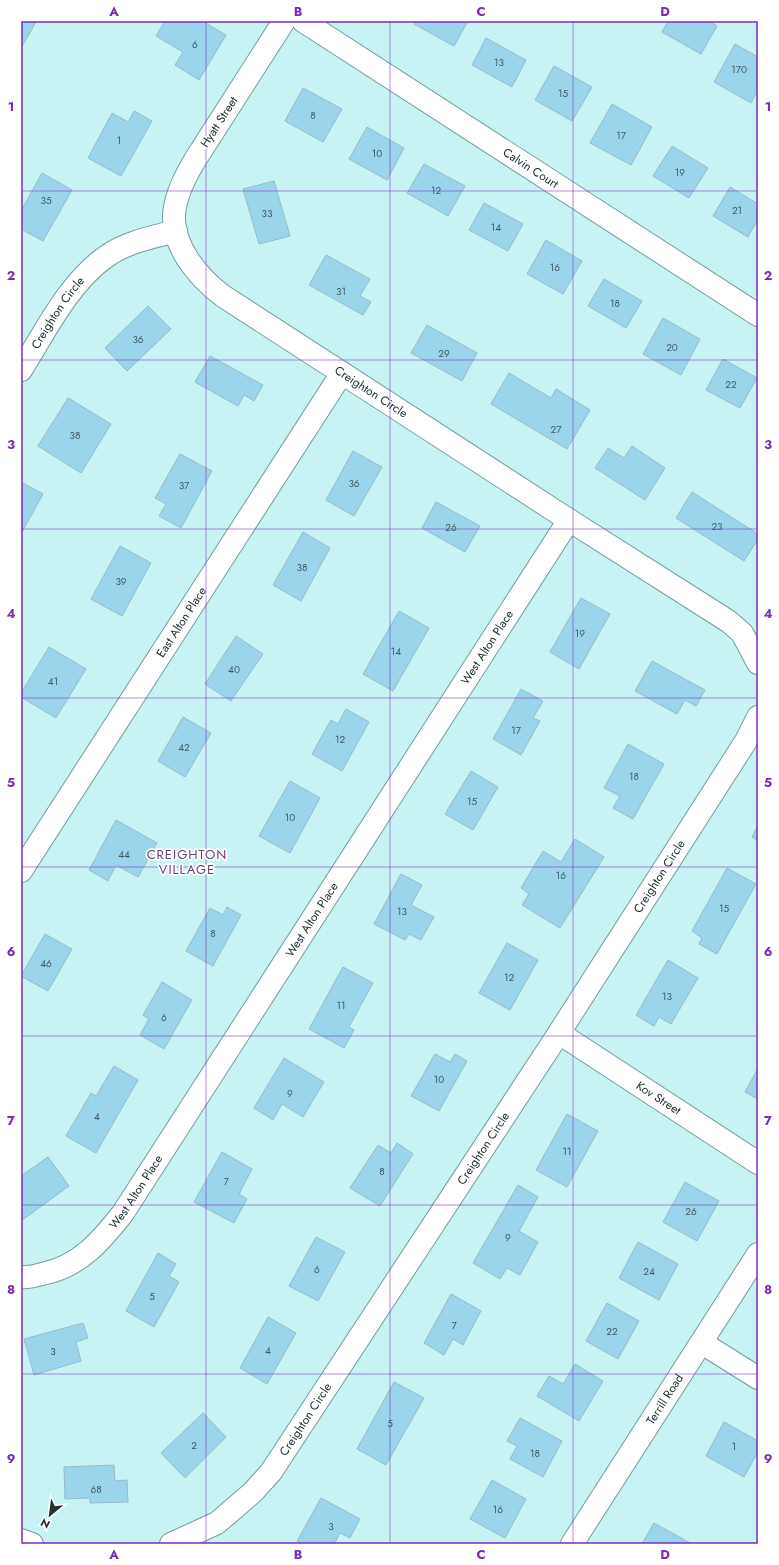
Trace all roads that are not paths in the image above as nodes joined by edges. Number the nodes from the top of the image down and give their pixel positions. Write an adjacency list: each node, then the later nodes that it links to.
1 (284, 21): 3 (street, Hyatt Street)
2 (303, 21): 4 (street, Calvin Court)
3 (176, 231): 5 (street, Creighton Circle); 6 (street, Creighton Circle)
4 (758, 315)
5 (21, 370)
6 (342, 373): 7 (street, Creighton Circle); 10 (street, East Alton Place)
7 (569, 520): 8 (street, Creighton Circle); 14 (street, West Alton Place)
8 (758, 663)
9 (758, 717): 11 (street, Creighton Circle)
10 (21, 871)
11 (559, 1033): 12 (street, Kov Street); 19 (street, Creighton Circle)
12 (758, 1163)
13 (758, 1254): 15 (street, Terrill Road)
14 (21, 1277)
15 (702, 1343): 16 (street); 20 (street, Terrill Road)
16 (758, 1378)
17 (21, 1540): 18 (street)
18 (32, 1544)
19 (171, 1544)
20 (572, 1544)

